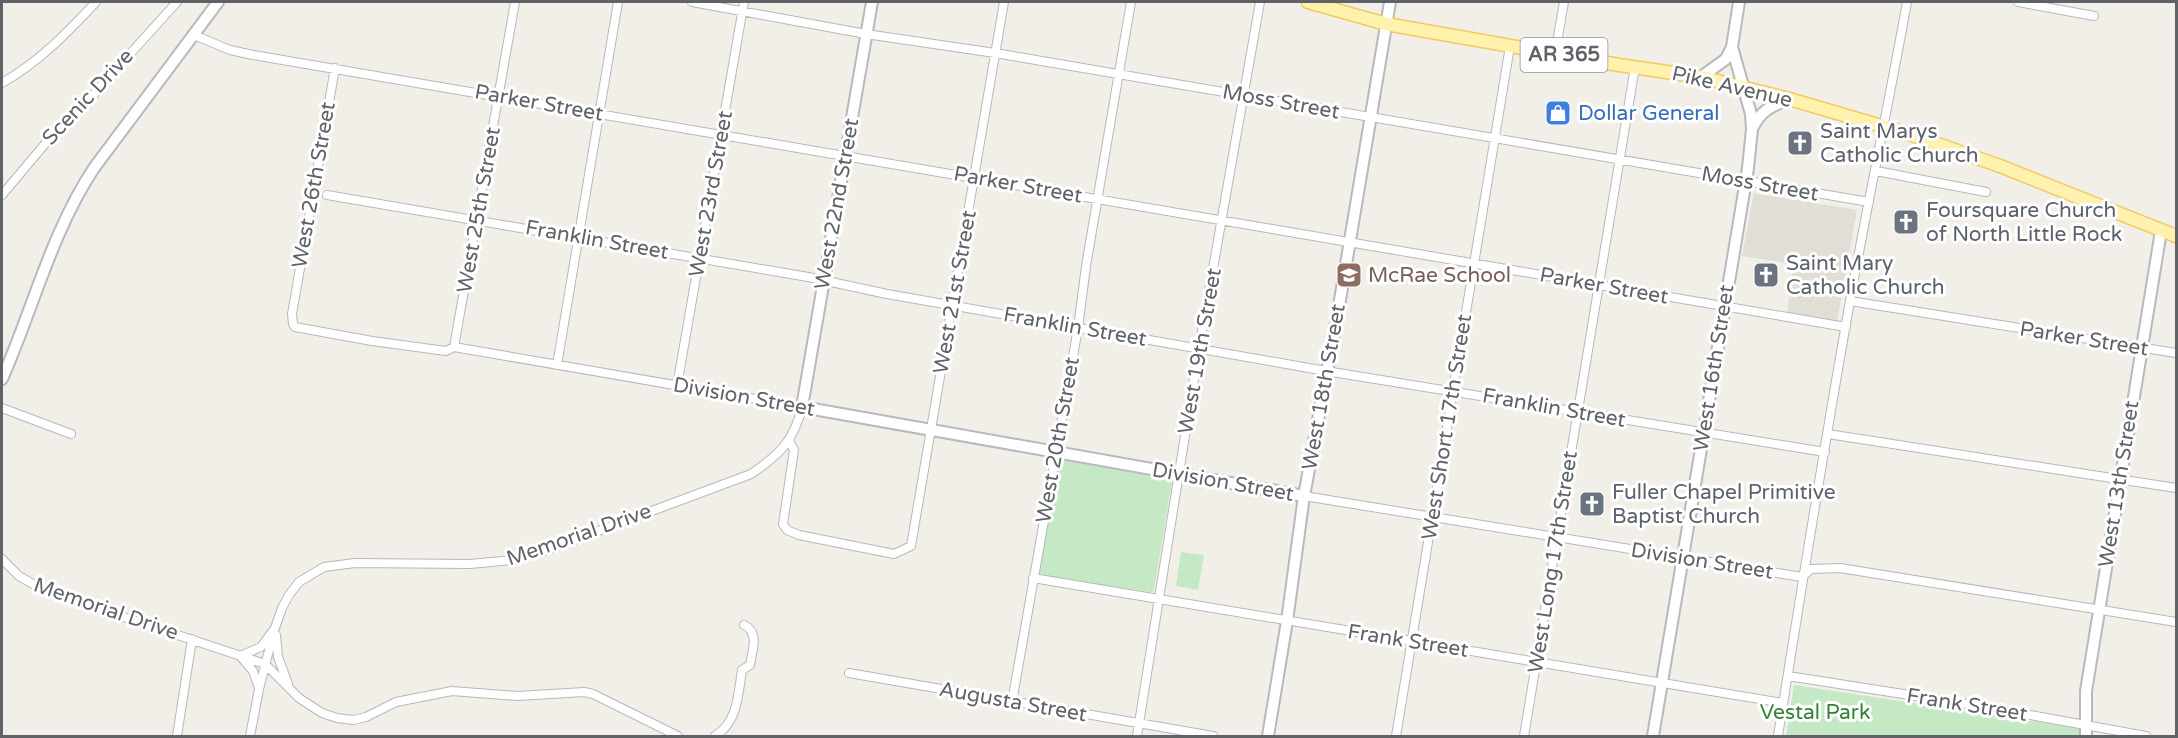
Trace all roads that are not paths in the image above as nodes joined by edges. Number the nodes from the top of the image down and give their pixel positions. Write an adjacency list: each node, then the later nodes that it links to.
1 (96, 2): 30 (street)
2 (177, 2): 47 (street, Scenic Drive)
3 (218, 2): 21 (street)
4 (515, 2): 33 (street, West 25th Street)
5 (618, 2): 35 (street)
6 (692, 2): 17 (street, Moss Street)
7 (872, 2): 20 (street, West 22nd Street)
8 (1004, 2): 24 (street, West 21st Street)
9 (1131, 2): 28 (street, West 20th Street)
10 (1260, 2): 32 (street, West 19th Street)
11 (1308, 2): 19 (main road, Pike Avenue / AR 365)
12 (1390, 2): 19 (street, West 18th Street)
13 (1564, 2): 25 (street)
14 (1739, 2): 23 (street, West 16th Street)
15 (1906, 2): 37 (street)
16 (2018, 2): 18 (street)
17 (743, 6): 20 (street, Moss Street); 39 (street, West 23rd Street)
18 (2094, 16)
19 (1386, 24): 22 (main road, Pike Avenue / AR 365); 36 (street, West 18th Street)
20 (866, 34): 24 (street, Moss Street); 41 (street, West 22nd Street)
21 (194, 35): 27 (street, Parker Street); 73 (street)
22 (1510, 46): 25 (main road, Pike Avenue / AR 365); 40 (street, West Short 17th Street)
23 (1732, 47): 29 (street); 31 (street, West 16th Street)
24 (995, 53): 28 (street, Moss Street); 44 (street, West 21st Street)
25 (1555, 54): 26 (main road, Pike Avenue / AR 365)
26 (1635, 67): 29 (main road, Pike Avenue / AR 365); 42 (street, West Long 17th Street)
27 (335, 68): 33 (street, Parker Street); 62 (street, West 26th Street)
28 (1119, 74): 32 (street, Moss Street); 49 (street, West 20th Street)
29 (1701, 77): 31 (main road, Pike Avenue / AR 365)
30 (2, 83)
31 (1743, 87): 34 (main road, Pike Avenue / AR 365); 38 (street, West 16th Street)
32 (1243, 95): 36 (street, Moss Street); 52 (street, West 19th Street)
33 (499, 96): 35 (street, Parker Street); 51 (street, West 25th Street)
34 (1789, 99): 37 (main road, Pike Avenue / AR 365); 38 (street)
35 (599, 113): 39 (street, Parker Street); 55 (street)
36 (1370, 117): 40 (street, Moss Street); 56 (street, West 18th Street)
37 (1885, 126): 43 (street); 53 (main road, Pike Avenue / AR 365)
38 (1752, 129): 45 (street, West 16th Street)
39 (721, 134): 41 (street, Parker Street); 57 (street, West 23rd Street)
40 (1495, 139): 42 (street, Moss Street); 58 (street, West Short 17th Street)
41 (846, 156): 44 (street, Parker Street); 59 (street, West 22nd Street)
42 (1620, 160): 45 (street, Moss Street); 60 (street, West Long 17th Street)
43 (1876, 171): 46 (street); 50 (street)
44 (974, 178): 49 (street, Parker Street); 63 (street, West 21st Street)
45 (1745, 181): 50 (street, Moss Street); 64 (street, West 16th Street)
46 (1986, 192)
47 (2, 195)
48 (327, 195): 51 (street, Franklin Street)
49 (1098, 199): 52 (street, Parker Street); 66 (street, West 20th Street)
50 (1869, 202): 61 (street)
51 (477, 220): 55 (street, Franklin Street); 67 (street, West 25th Street)
52 (1222, 220): 56 (street, Parker Street); 68 (street, West 19th Street)
53 (2161, 231): 54 (main road, Pike Avenue / AR 365); 69 (street, West 13th Street)
54 (2176, 236)
55 (578, 237): 57 (street, Franklin Street); 71 (street)
56 (1350, 242): 58 (street, Parker Street); 72 (street, West 18th Street)
57 (700, 258): 59 (street, Franklin Street); 74 (street, West 23rd Street)
58 (1474, 264): 60 (street, Parker Street); 75 (street, West Short 17th Street)
59 (824, 281): 63 (street, Franklin Street); 76 (street, West 22nd Street)
60 (1599, 285): 64 (street, Parker Street); 78 (street, West Long 17th Street)
61 (1850, 301): 65 (street); 69 (street, Parker Street)
62 (294, 302): 67 (street, Division Street)
63 (953, 305): 66 (street, Franklin Street); 79 (street, West 21st Street)
64 (1725, 307): 65 (street, Parker Street); 81 (street, West 16th Street)
65 (1846, 327): 82 (street)
66 (1078, 328): 68 (street, Franklin Street); 84 (street, West 20th Street)
67 (454, 347): 71 (street, Division Street)
68 (1199, 348): 72 (street, Franklin Street); 86 (street, West 19th Street)
69 (2141, 348): 70 (street, Parker Street); 87 (street, West 13th Street)
70 (2176, 354)
71 (557, 365): 74 (street, Division Street)
72 (1326, 371): 75 (street, Franklin Street); 89 (street, West 18th Street)
73 (2, 380)
74 (677, 386): 76 (street, Division Street)
75 (1452, 391): 78 (street, Franklin Street); 90 (street, West Short 17th Street)
76 (802, 407): 79 (street, Division Street); 83 (street, Memorial Drive)
77 (2, 408): 80 (street)
78 (1578, 411): 81 (street, Franklin Street); 91 (street, West Long 17th Street)
79 (931, 430): 83 (street, West 21st Street); 84 (street, Division Street)
80 (71, 434)
81 (1704, 434): 85 (street, Franklin Street); 92 (street, West 16th Street)
82 (1828, 434): 85 (street); 87 (street)
83 (789, 441): 101 (street, Memorial Drive)
84 (1055, 452): 86 (street, Division Street); 95 (street, West 20th Street)
85 (1825, 452): 94 (street)
86 (1180, 474): 89 (street, Division Street); 96 (street, West 19th Street)
87 (2120, 479): 88 (street); 97 (street, West 13th Street)
88 (2176, 488)
89 (1304, 496): 90 (street, Division Street); 98 (street, West 18th Street)
90 (1432, 517): 91 (street, Division Street); 103 (street, West Short 17th Street)
91 (1557, 537): 92 (street, Division Street); 105 (street, West Long 17th Street)
92 (1683, 558): 94 (street, Division Street); 109 (street, West 16th Street)
93 (2, 559): 102 (street, Memorial Drive)
94 (1802, 577): 97 (street, Division Street); 108 (street)
95 (1033, 578): 96 (street, Frank Street); 112 (street, West 20th Street)
96 (1159, 599): 98 (street, Frank Street); 114 (street, West 19th Street)
97 (2099, 610): 99 (street, Division Street); 115 (street, West 13th Street)
98 (1287, 621): 103 (street, Frank Street); 122 (street, West 18th Street)
99 (2176, 622)
100 (744, 625): 119 (street)
101 (275, 628): 104 (street, Memorial Drive); 106 (street); 111 (street, Memorial Drive)
102 (192, 639): 104 (street, Memorial Drive); 116 (street)
103 (1411, 641): 105 (street, Frank Street); 123 (street, West Short 17th Street)
104 (240, 656): 106 (street); 110 (street)
105 (1536, 662): 109 (street, Frank Street); 124 (street, West Long 17th Street)
106 (265, 664): 110 (street); 111 (street)
107 (849, 674): 112 (street, Augusta Street)
108 (1788, 676): 113 (street); 115 (street, Frank Street)
109 (1662, 683): 113 (street, Frank Street); 125 (street, West 16th Street)
110 (259, 688): 117 (street)
111 (294, 694): 118 (street)
112 (1012, 702): 114 (street, Augusta Street)
113 (1783, 703): 126 (street)
114 (1139, 724): 120 (street, West 19th Street); 121 (street, Augusta Street)
115 (2085, 724): 127 (street, West 13th Street); 128 (street, Frank Street)
116 (177, 736)
117 (250, 736)
118 (678, 736)
119 (715, 736)
120 (1137, 736)
121 (1213, 736)
122 (1268, 736)
123 (1396, 736)
124 (1524, 736)
125 (1653, 736)
126 (1778, 736)
127 (2086, 736)
128 (2146, 736)

